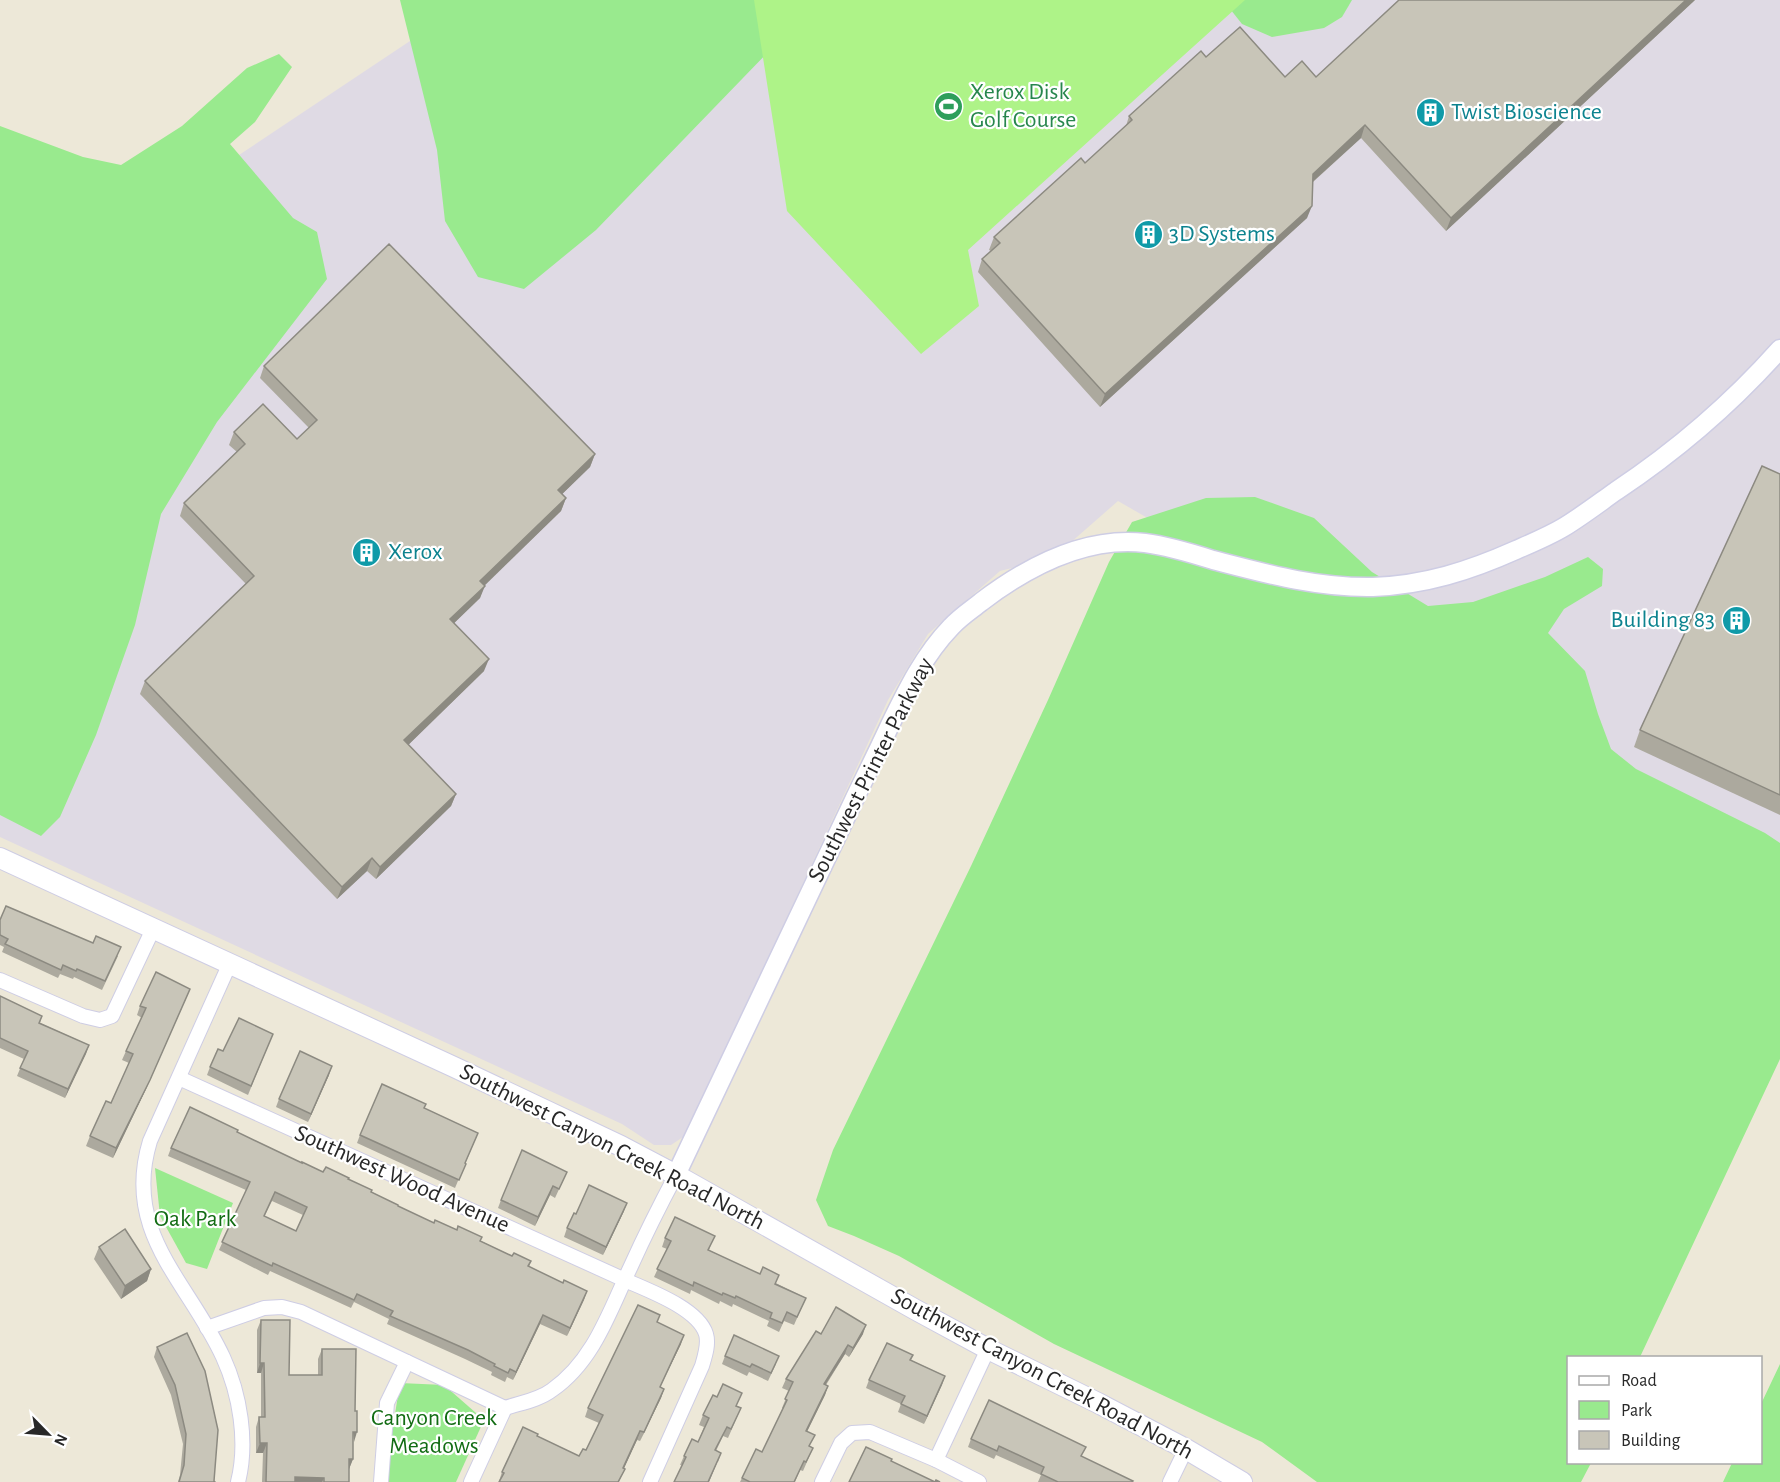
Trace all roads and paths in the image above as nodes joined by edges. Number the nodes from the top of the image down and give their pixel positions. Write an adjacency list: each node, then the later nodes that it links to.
1 (1780, 349): 7 (street, Southwest Printer Parkway)
2 (0, 858): 3 (main road, Southwest Canyon Creek Road North)
3 (153, 929): 4 (main road, Southwest Canyon Creek Road North); 5 (street)
4 (230, 963): 6 (street); 7 (main road, Southwest Canyon Creek Road North)
5 (0, 980)
6 (179, 1078): 8 (street, Southwest Wood Avenue); 9 (street)
7 (676, 1175): 8 (street); 10 (main road, Southwest Canyon Creek Road North)
8 (625, 1280): 12 (street); 18 (street, Southwest Wood Avenue)
9 (207, 1328): 11 (street); 15 (street)
10 (988, 1349): 13 (main road, Southwest Canyon Creek Road North); 14 (street)
11 (407, 1362): 12 (street); 16 (street)
12 (505, 1408): 17 (street)
13 (1186, 1449): 21 (street); 22 (main road, Southwest Canyon Creek Road North)
14 (936, 1460): 19 (street); 20 (street)
15 (238, 1482)
16 (381, 1482)
17 (471, 1482)
18 (650, 1482)
19 (822, 1482)
20 (979, 1482)
21 (1170, 1482)
22 (1242, 1482)

